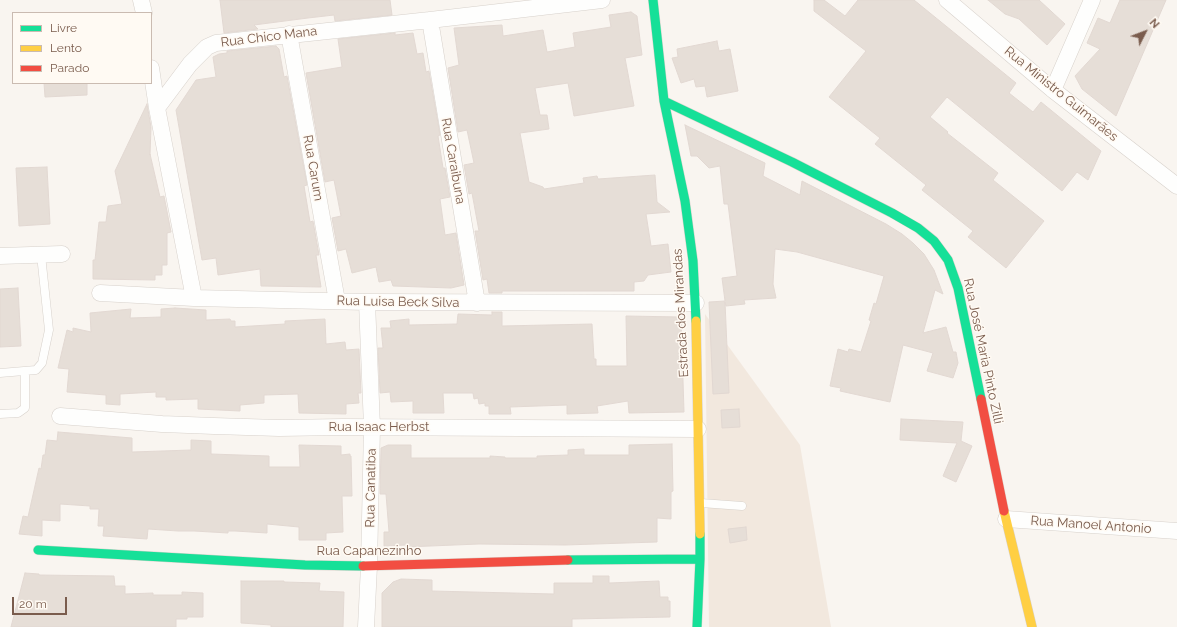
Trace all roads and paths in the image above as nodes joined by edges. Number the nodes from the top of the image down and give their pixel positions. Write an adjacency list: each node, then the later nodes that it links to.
1 (141, 0): 6 (street)
2 (602, 0): 7 (street, Rua Chico Mana)
3 (653, 0): 11 (street, Estrada dos Mirandas)
4 (1092, 0): 10 (street)
5 (949, 1): 10 (street, Rua Ministro Guimarães)
6 (144, 12)
7 (430, 20): 8 (street, Rua Chico Mana); 21 (street, Rua Caraibuna)
8 (289, 34): 12 (street, Rua Chico Mana); 19 (street, Rua Carum)
9 (152, 75): 12 (street)
10 (1054, 90): 13 (street, Rua Ministro Guimarães)
11 (664, 101): 22 (street, Estrada dos Mirandas); 31 (street, Rua José Maria Pinto Zilli)
12 (157, 108): 18 (street)
13 (1177, 186)
14 (62, 254): 15 (street)
15 (41, 255): 16 (street); 23 (lane)
16 (0, 256)
17 (100, 293): 18 (street, Rua Luisa Beck Silva)
18 (194, 298): 19 (street, Rua Luisa Beck Silva)
19 (337, 301): 20 (street, Rua Luisa Beck Silva)
20 (367, 302): 21 (street, Rua Luisa Beck Silva); 27 (street, Rua Canatiba)
21 (477, 302): 22 (street, Rua Luisa Beck Silva)
22 (696, 303): 28 (street, Estrada dos Mirandas)
23 (25, 371): 24 (lane); 25 (lane)
24 (0, 373)
25 (0, 414)
26 (60, 416): 27 (street, Rua Isaac Herbst)
27 (372, 427): 28 (street, Rua Isaac Herbst); 35 (street, Rua Canatiba)
28 (698, 429): 29 (street, Estrada dos Mirandas)
29 (699, 503): 30 (lane); 34 (street, Estrada dos Mirandas)
30 (742, 506)
31 (1006, 519): 32 (street, Rua Manoel Antonio); 38 (street, Rua José Maria Pinto Zilli)
32 (1177, 531)
33 (38, 550): 35 (street, Rua Capanezinho)
34 (700, 559): 35 (street, Rua Capanezinho); 37 (street, Estrada dos Mirandas)
35 (369, 566): 36 (street, Rua Canatiba)
36 (366, 627)
37 (696, 627)
38 (1032, 627)

